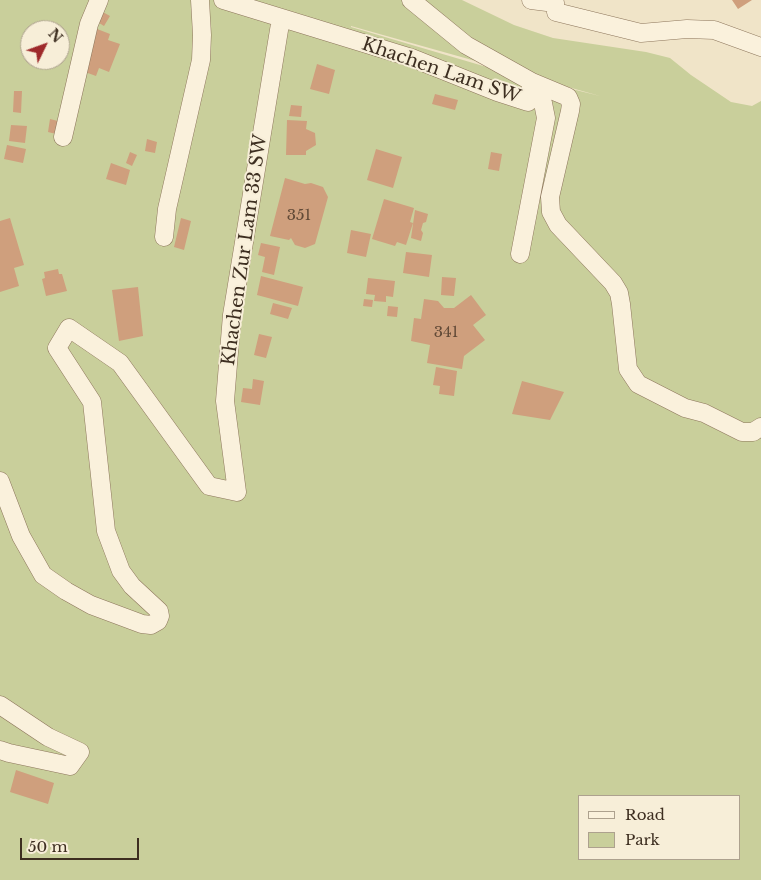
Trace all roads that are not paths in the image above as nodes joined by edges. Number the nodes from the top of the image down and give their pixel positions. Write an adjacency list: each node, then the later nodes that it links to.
1 (99, 0): 10 (street)
2 (200, 0): 11 (street)
3 (223, 0): 7 (street, Khachen Lam SW)
4 (411, 0): 9 (street, Khachen Lam SW)
5 (531, 0): 6 (street)
6 (557, 1): 8 (street)
7 (281, 18): 9 (street, Khachen Lam SW); 14 (street, Khachen Zur Lam 33 SW)
8 (761, 47)
9 (531, 88): 12 (street); 13 (street)
10 (63, 137)
11 (164, 237)
12 (520, 254)
13 (761, 426)
14 (0, 481)
15 (0, 705): 16 (street)
16 (0, 750)

